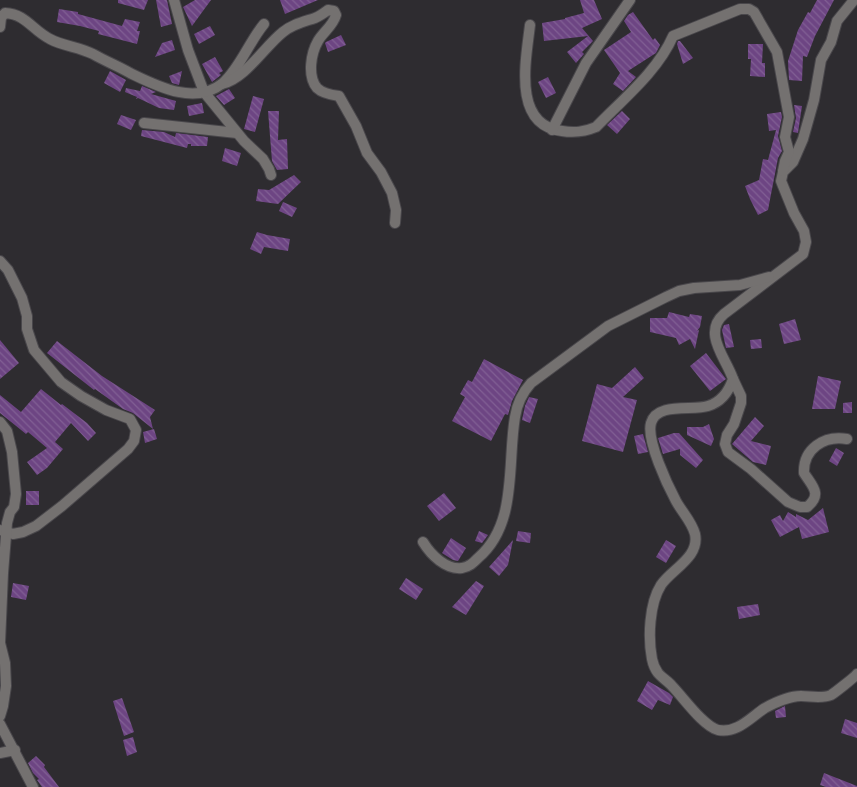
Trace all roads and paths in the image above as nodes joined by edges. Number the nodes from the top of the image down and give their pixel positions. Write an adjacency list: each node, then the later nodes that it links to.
1 (174, 0): 8 (street)
2 (630, 0): 10 (street)
3 (854, 0): 12 (street)
4 (264, 24): 7 (street)
5 (530, 26): 10 (street)
6 (0, 27): 8 (street)
7 (222, 84): 8 (street); 14 (street)
8 (204, 92): 11 (street)
9 (144, 123): 11 (street)
10 (552, 130): 12 (street)
11 (237, 133): 13 (street)
12 (783, 172): 16 (street)
13 (271, 175)
14 (396, 223)
15 (0, 261): 20 (street)
16 (775, 275): 17 (street); 21 (street)
17 (733, 379): 19 (street); 22 (street)
18 (0, 422): 20 (street)
19 (847, 439)
20 (3, 532): 23 (street)
21 (423, 542)
22 (857, 674)
23 (0, 716)
24 (0, 724): 25 (street)
25 (15, 750): 26 (street); 27 (street)
26 (0, 753)
27 (33, 787)

